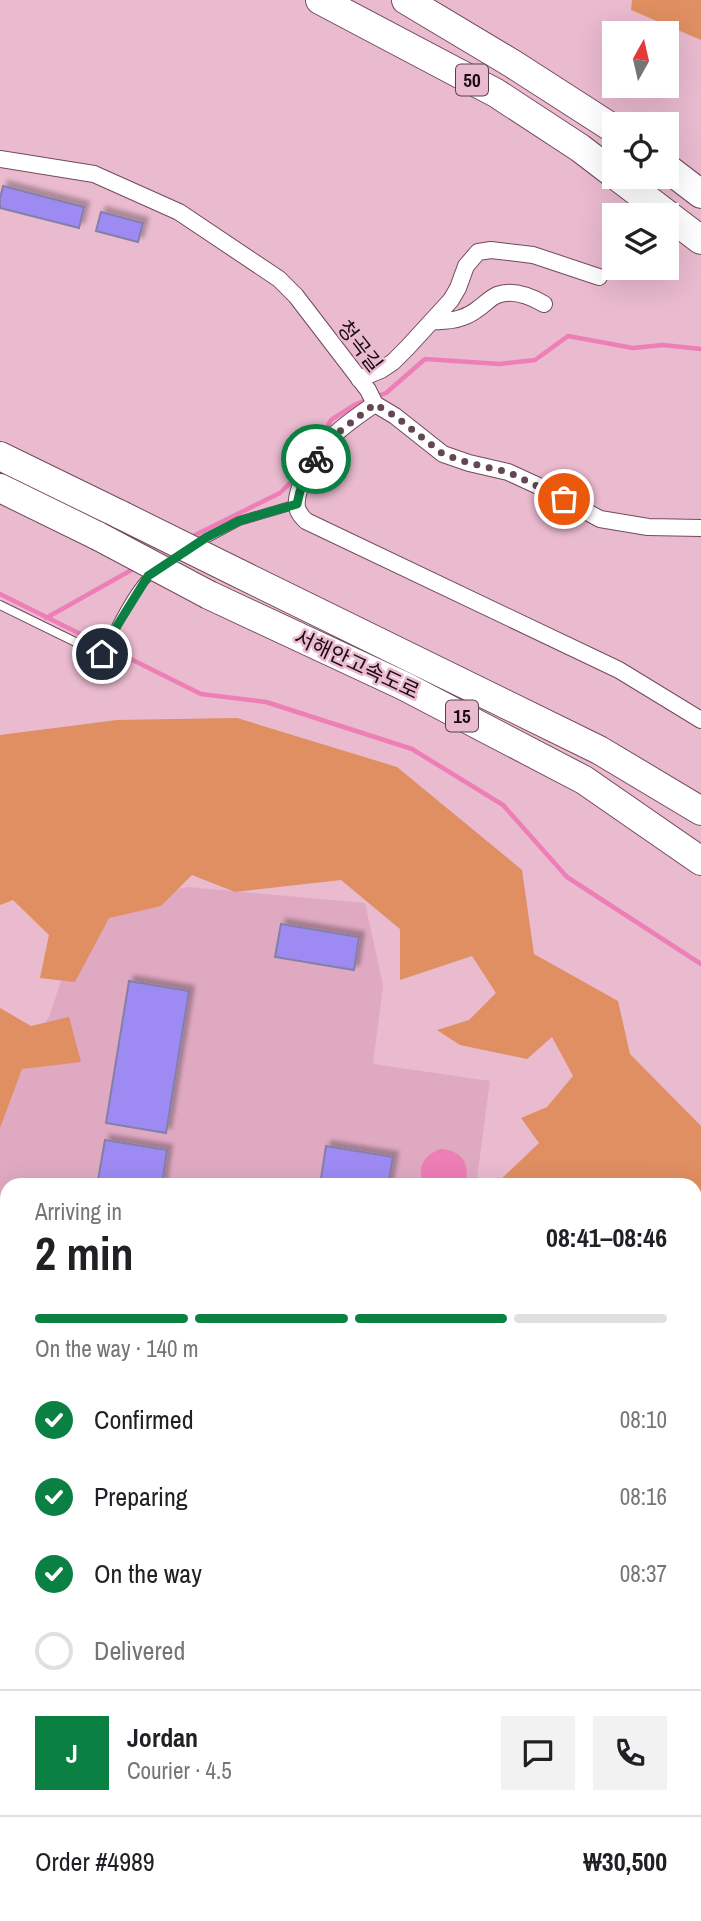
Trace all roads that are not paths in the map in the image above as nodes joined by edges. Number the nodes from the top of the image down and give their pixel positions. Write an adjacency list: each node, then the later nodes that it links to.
1 (320, 0): 5 (highway, 50)
2 (406, 0): 3 (highway, 50)
3 (602, 121)
4 (0, 159): 13 (street, 청곡길)
5 (602, 164)
6 (679, 177): 8 (highway)
7 (634, 189): 9 (highway, 50)
8 (701, 194)
9 (701, 240)
10 (599, 277): 12 (street)
11 (544, 304): 12 (street)
12 (432, 321): 13 (street)
13 (359, 379): 14 (street, 청곡길)
14 (375, 404): 17 (street); 18 (street, 청곡길)
15 (0, 456): 23 (highway, 서해안고속도로 / 15, bridge)
16 (0, 488): 24 (highway, 서해안고속도로 / 15, bridge)
17 (297, 504): 19 (lane); 22 (street)
18 (701, 528)
19 (178, 556)
20 (168, 563): 21 (lane)
21 (0, 605)
22 (701, 720)
23 (701, 811)
24 (701, 861)

